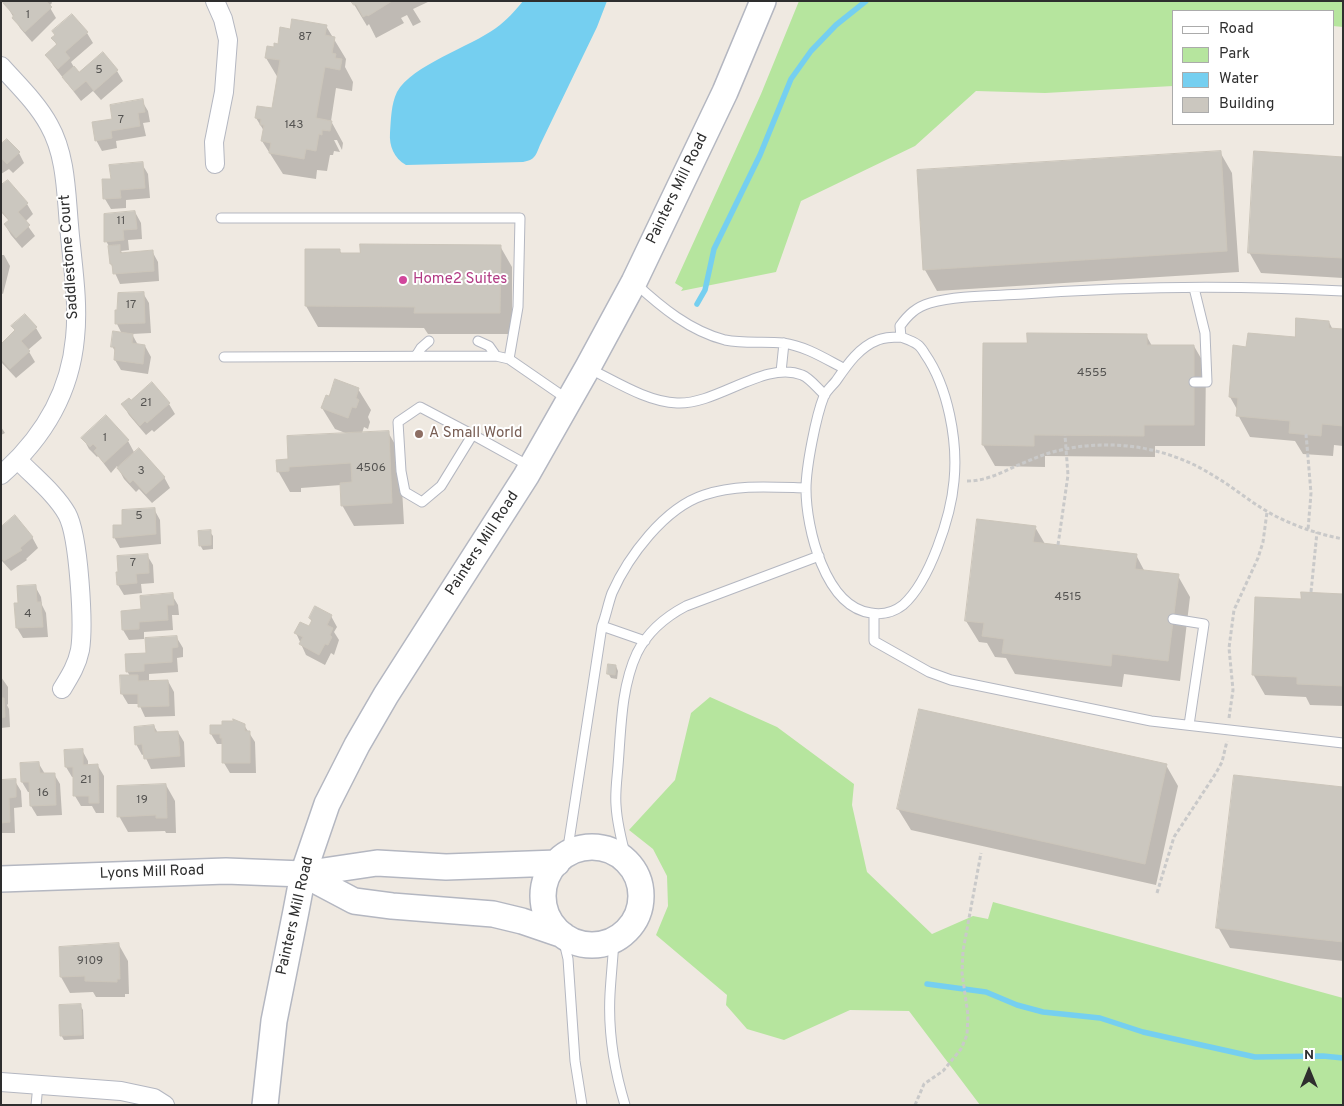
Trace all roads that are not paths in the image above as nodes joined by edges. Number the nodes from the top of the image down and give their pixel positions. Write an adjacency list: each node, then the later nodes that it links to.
1 (215, 1): 4 (street)
2 (763, 1): 6 (main road, Painters Mill Road)
3 (1, 66): 24 (street, Saddlestone Court)
4 (215, 164)
5 (221, 218): 16 (lane)
6 (634, 282): 12 (lane); 17 (main road, Painters Mill Road)
7 (1194, 288): 8 (lane); 9 (lane); 20 (lane)
8 (1343, 291)
9 (901, 337): 18 (lane); 29 (lane)
10 (429, 341): 13 (lane)
11 (478, 341): 14 (lane)
12 (784, 343): 18 (lane); 19 (lane)
13 (416, 356): 14 (lane); 15 (lane)
14 (496, 356): 16 (lane)
15 (224, 357)
16 (509, 359): 22 (lane)
17 (588, 368): 19 (lane); 22 (main road, Painters Mill Road)
18 (844, 368): 21 (lane)
19 (781, 372): 21 (lane)
20 (1194, 382)
21 (825, 395): 27 (lane)
22 (569, 401): 25 (main road, Painters Mill Road)
23 (473, 434): 23 (lane); 25 (lane)
24 (18, 460): 26 (street, Saddlestone Court); 33 (street)
25 (531, 467): 38 (main road, Painters Mill Road)
26 (1, 475)
27 (806, 488): 28 (lane); 31 (lane)
28 (819, 556): 29 (lane); 32 (lane)
29 (874, 614): 34 (lane)
30 (1173, 619): 34 (lane)
31 (602, 626): 32 (lane); 36 (lane)
32 (644, 641): 37 (lane)
33 (62, 689)
34 (1189, 725): 35 (lane)
35 (1343, 743)
36 (562, 858): 37 (main road, Lyons Mill Road); 38 (main road, Lyons Mill Road); 40 (main road)
37 (626, 861): 41 (main road)
38 (303, 874): 39 (main road, Lyons Mill Road); 40 (main road, Lyons Mill Road); 46 (main road, Painters Mill Road)
39 (1, 879)
40 (562, 935): 41 (main road, Lyons Mill Road); 47 (lane)
41 (614, 940): 48 (lane)
42 (1, 1082): 43 (street)
43 (38, 1085): 44 (lane); 45 (street)
44 (36, 1105)
45 (165, 1105)
46 (265, 1105)
47 (582, 1105)
48 (625, 1105)

